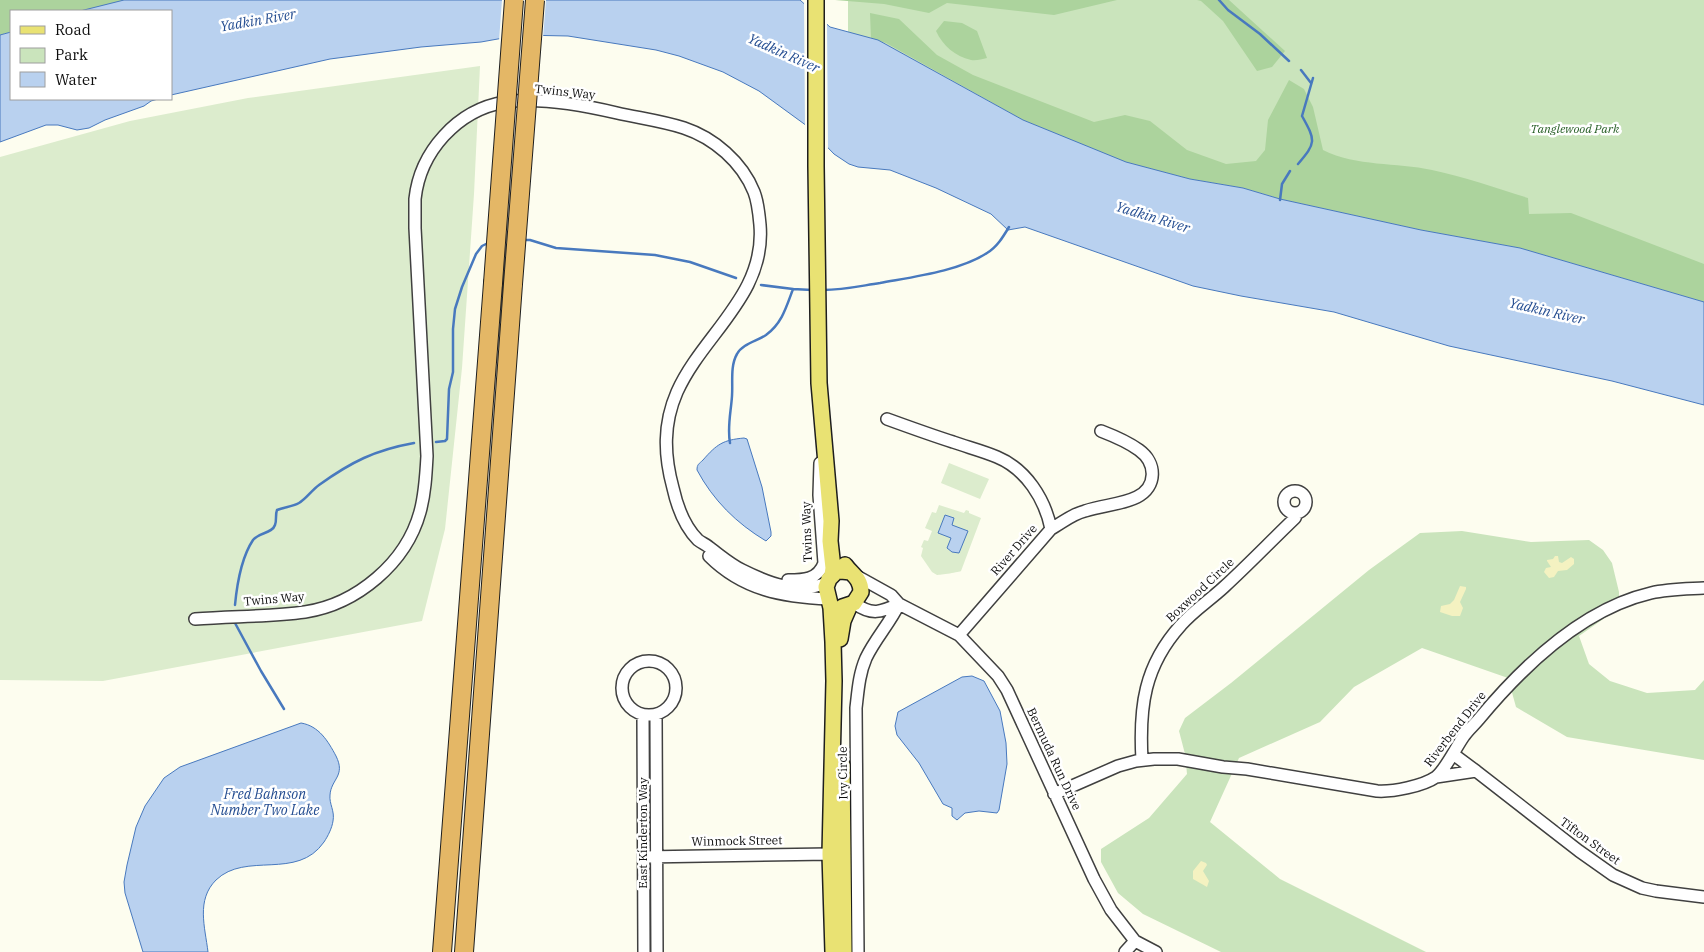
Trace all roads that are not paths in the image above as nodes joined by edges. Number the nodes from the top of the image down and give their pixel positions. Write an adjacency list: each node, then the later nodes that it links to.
1 (514, 0): 33 (highway, bridge)
2 (536, 0): 34 (highway, bridge)
3 (816, 0): 4 (main road)
4 (821, 418): 8 (main road); 11 (street, Twins Way)
5 (887, 419): 9 (street, River Drive)
6 (1101, 431): 9 (street)
7 (1297, 513): 23 (street, Boxwood Circle)
8 (831, 521): 12 (main road); 13 (main road)
9 (1051, 529): 19 (street, River Drive)
10 (700, 542): 11 (street, Twins Way); 15 (street, Twins Way); 18 (street, Twins Way)
11 (751, 574): 13 (street, Twins Way)
12 (853, 574): 13 (main road); 16 (main road); 17 (street, Bermuda Run Drive)
13 (829, 579): 15 (main road)
14 (1704, 588): 22 (street, Riverbend Drive)
15 (829, 600): 16 (main road); 27 (main road)
16 (852, 604): 17 (street, Bermuda Run Drive); 31 (main road)
17 (899, 604): 19 (street, Bermuda Run Drive); 39 (street, Ivy Circle)
18 (195, 619)
19 (959, 635): 26 (street, Bermuda Run Drive)
20 (643, 715): 21 (street); 21 (street); 29 (street, East Kinderton Way)
21 (656, 715): 28 (street, East Kinderton Way)
22 (1453, 754): 24 (street, Tifton Street); 25 (street, Riverbend Drive)
23 (1142, 760): 25 (street, Riverbend Drive); 26 (street, Riverbend Drive)
24 (1476, 771): 25 (street); 30 (street, Tifton Street)
25 (1436, 777)
26 (1054, 794): 32 (street, Bermuda Run Drive)
27 (830, 854): 28 (street, Winmock Street); 31 (street); 37 (main road)
28 (656, 856): 29 (street, Winmock Street); 36 (street, East Kinderton Way)
29 (644, 857): 35 (street, East Kinderton Way)
30 (1704, 897)
31 (844, 934): 38 (main road)
32 (1135, 941): 40 (street); 41 (street, Bermuda Run Drive)
33 (442, 952)
34 (464, 952)
35 (644, 952)
36 (657, 952)
37 (833, 952)
38 (844, 952)
39 (858, 952)
40 (1126, 952)
41 (1156, 952)

